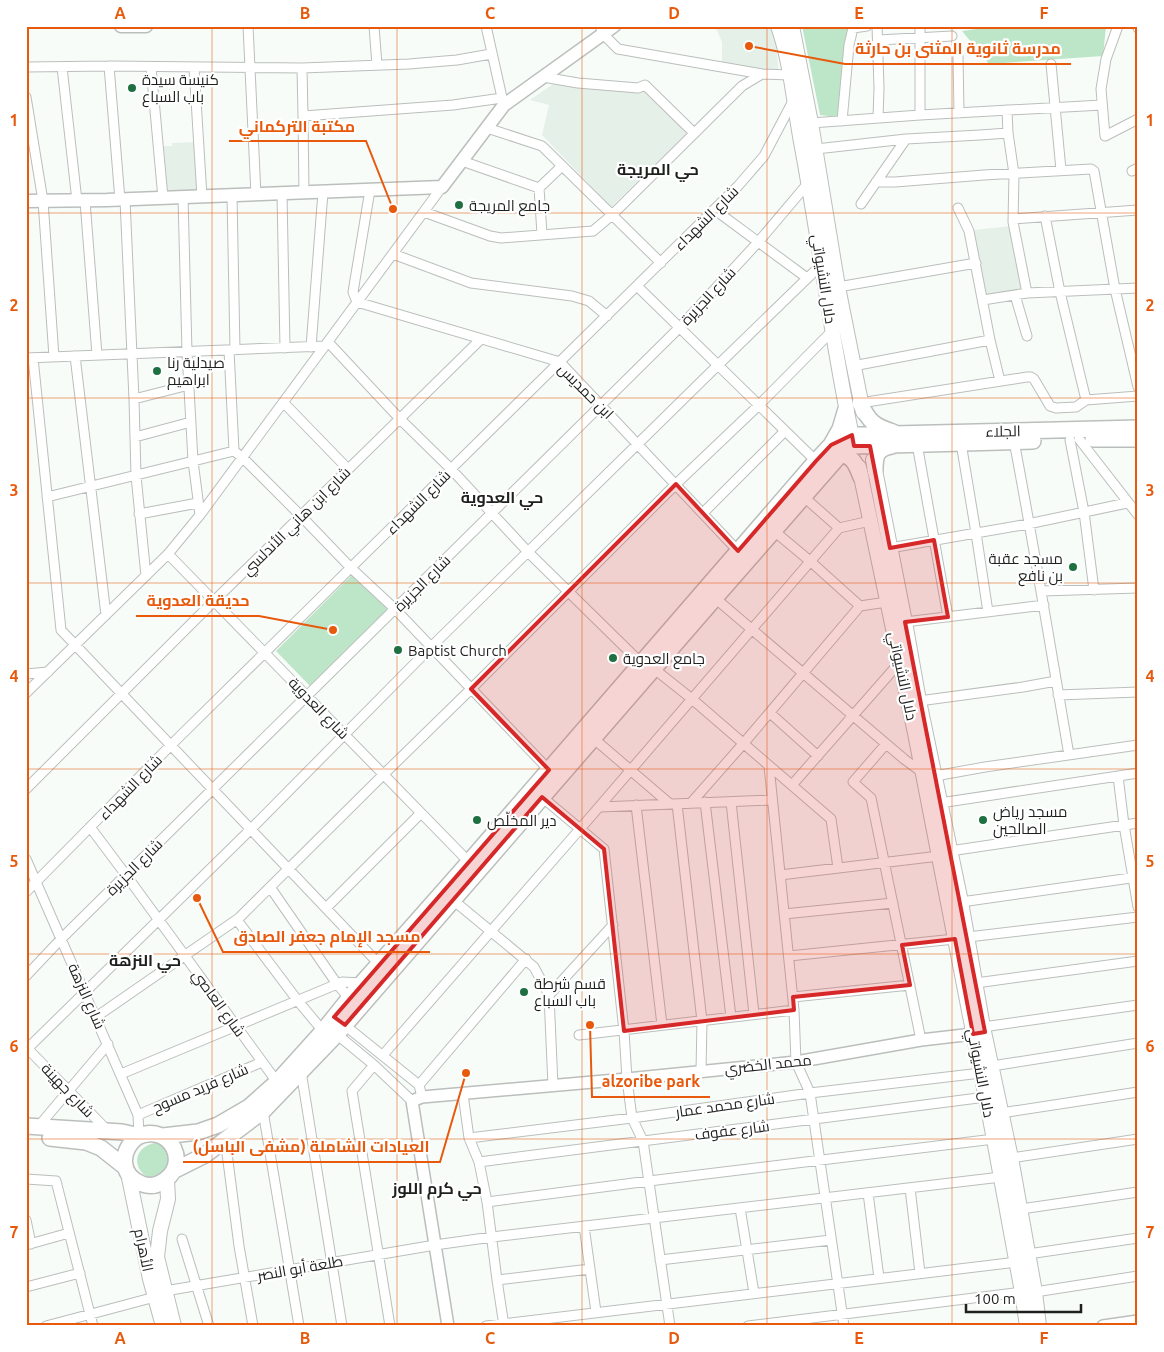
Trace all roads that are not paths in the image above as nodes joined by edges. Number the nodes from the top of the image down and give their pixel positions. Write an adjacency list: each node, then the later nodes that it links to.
1 (121, 26): 2 (main road)
2 (146, 26)
3 (248, 26): 26 (street)
4 (374, 26): 20 (street)
5 (486, 26): 17 (street)
6 (614, 26): 13 (main road)
7 (778, 26): 29 (main road, دلال النشيواتي)
8 (792, 26): 43 (main road, دلال النشيواتي)
9 (867, 26): 42 (street)
10 (877, 26): 16 (street)
11 (920, 26): 15 (street)
12 (1118, 26): 34 (street)
13 (601, 30): 28 (street); 30 (main road)
14 (952, 36): 15 (street)
15 (920, 38): 16 (street); 38 (street)
16 (878, 40): 40 (street)
17 (491, 54): 20 (street); 33 (street)
18 (958, 56): 37 (street)
19 (1051, 64): 35 (street)
20 (377, 65): 27 (street)
21 (109, 66): 23 (street); 24 (street); 66 (street)
22 (26, 67): 23 (street)
23 (62, 67): 69 (street)
24 (151, 67): 25 (street); 65 (street)
25 (194, 67): 26 (street); 64 (street)
26 (249, 68): 27 (street); 60 (street)
27 (302, 68): 39 (street)
28 (762, 74): 29 (street); 45 (street)
29 (790, 75): 32 (main road, دلال النشيواتي)
30 (543, 77): 33 (main road); 45 (street)
31 (26, 97): 68 (street)
32 (794, 100): 53 (main road, دلال النشيواتي); 72 (street, شارع الشهداء)
33 (503, 101): 39 (street); 44 (main road)
34 (1102, 105): 35 (street); 41 (street)
35 (1056, 108): 36 (street); 51 (street)
36 (1007, 110): 37 (street); 46 (street)
37 (959, 113): 38 (street)
38 (920, 115): 40 (street)
39 (303, 116): 59 (street)
40 (878, 118): 42 (street)
41 (1138, 119)
42 (842, 121): 43 (street)
43 (811, 123): 48 (main road, دلال النشيواتي)
44 (487, 128): 49 (main road); 50 (street)
45 (694, 133): 76 (street)
46 (1008, 133): 47 (street); 52 (street)
47 (906, 138): 48 (street); 54 (street)
48 (816, 149): 87 (main road, دلال النشيواتي)
49 (462, 161): 55 (main road); 56 (street)
50 (562, 166): 56 (street); 76 (street)
51 (1061, 170): 52 (street); 75 (street)
52 (1014, 174): 54 (street); 78 (street)
53 (809, 182): 80 (street, شارع الجزيرة); 84 (main road, دلال النشيواتي)
54 (876, 182): 70 (street)
55 (442, 187): 57 (main road); 74 (street)
56 (539, 188): 79 (street)
57 (370, 190): 58 (main road); 94 (street)
58 (323, 192): 59 (main road); 102 (street)
59 (304, 193): 61 (main road)
60 (256, 194): 61 (main road); 62 (main road)
61 (282, 194): 103 (street)
62 (232, 196): 64 (main road); 104 (street)
63 (183, 197): 64 (main road); 65 (main road); 105 (street)
64 (202, 197)
65 (163, 198): 66 (main road)
66 (123, 200): 69 (main road); 106 (street)
67 (26, 201): 68 (main road)
68 (43, 201): 69 (main road); 109 (street)
69 (81, 201): 107 (street)
70 (861, 204)
71 (958, 208): 83 (street)
72 (714, 210): 80 (street); 82 (street, شارع الشهداء)
73 (1138, 210): 75 (street)
74 (424, 212): 79 (street); 81 (street)
75 (1100, 212): 77 (street); 89 (street)
76 (612, 215): 79 (street); 82 (street)
77 (1045, 216): 78 (street); 90 (street)
78 (1013, 219): 91 (street)
79 (542, 234)
80 (758, 243): 85 (street); 96 (street, شارع الجزيرة)
81 (393, 254): 94 (street); 95 (street)
82 (661, 263): 86 (street, شارع الشهداء)
83 (976, 263): 87 (street); 93 (street)
84 (822, 264): 85 (street); 97 (main road, دلال النشيواتي)
85 (807, 278): 112 (street)
86 (637, 286): 95 (street, شارع الشهداء); 96 (street)
87 (838, 287): 113 (main road, دلال النشيواتي)
88 (1138, 288): 89 (street)
89 (1115, 289): 90 (street); 116 (street)
90 (1060, 292): 91 (street); 119 (street)
91 (1027, 293): 92 (street)
92 (1014, 295): 93 (street); 98 (street)
93 (983, 300): 100 (street)
94 (357, 302): 99 (street, ابن حمديس); 101 (street)
95 (607, 316): 111 (street, شارع الشهداء)
96 (680, 327): 112 (street); 122 (street, شارع الجزيرة)
97 (832, 331): 123 (street); 124 (main road, دلال النشيواتي)
98 (1027, 336)
99 (481, 339): 111 (street, ابن حمديس); 125 (street, شارع ابن هاني الأندلسي)
100 (990, 340): 113 (street); 114 (street)
101 (326, 344): 102 (street); 120 (street); 125 (street)
102 (311, 347): 103 (street)
103 (285, 348): 104 (street)
104 (232, 350): 105 (street); 140 (street)
105 (187, 352): 106 (street); 115 (street)
106 (132, 354): 107 (street); 118 (street)
107 (97, 355): 108 (street)
108 (74, 356): 109 (street); 149 (street)
109 (54, 357): 110 (street)
110 (30, 358): 150 (street)
111 (560, 362): 122 (street, ابن حمديس); 144 (street, شارع الشهداء)
112 (718, 365): 123 (street); 137 (street)
113 (853, 366): 121 (main road, دلال النشيواتي)
114 (1000, 381): 119 (street); 121 (street)
115 (189, 385): 118 (street); 126 (street)
116 (1138, 387)
117 (1138, 396): 119 (street)
118 (134, 400): 129 (street)
119 (1086, 400)
120 (283, 402): 140 (street); 143 (street)
121 (860, 403): 130 (highway); 134 (main road, دلال النشيواتي)
122 (601, 404): 137 (street, ابن حمديس); 155 (street, شارع الجزيرة)
123 (759, 405): 128 (street); 148 (street)
124 (846, 409): 133 (main road, دلال النشيواتي); 139 (highway)
125 (400, 418): 143 (street, شارع ابن هاني الأندلسي); 144 (street)
126 (191, 422): 129 (street); 141 (street)
127 (1138, 428): 130 (highway, الجلاء)
128 (785, 431): 142 (street); 157 (street)
129 (135, 437): 146 (street)
130 (898, 439): 134 (highway, الجلاء); 138 (highway, الجلاء); 145 (highway)
131 (1074, 439): 132 (highway, الجلاء); 135 (highway, الجلاء); 153 (street); 154 (street)
132 (1138, 439)
133 (853, 440): 134 (highway, الجلاء); 139 (highway); 147 (main road, دلال النشيواتي)
134 (869, 440): 145 (main road, دلال النشيواتي)
135 (1014, 441): 136 (highway, الجلاء); 162 (street)
136 (960, 443): 138 (highway, الجلاء); 165 (street)
137 (638, 444): 148 (street, ابن حمديس); 169 (street)
138 (917, 444): 166 (street)
139 (836, 450): 142 (highway); 147 (highway); 151 (highway)
140 (238, 454): 141 (street); 158 (street); 160 (street)
141 (193, 460): 146 (street); 152 (street)
142 (816, 461): 168 (highway)
143 (348, 469): 160 (street, شارع ابن هاني الأندلسي)
144 (451, 469): 155 (street); 172 (street, شارع الشهداء)
145 (875, 470): 167 (main road, دلال النشيواتي)
146 (136, 476): 149 (street); 156 (street)
147 (861, 477): 161 (main road, دلال النشيواتي)
148 (676, 484): 157 (street, ابن حمديس); 177 (street)
149 (90, 487): 150 (street); 185 (street)
150 (47, 497): 189 (street)
151 (804, 497): 163 (street); 164 (highway)
152 (198, 502): 156 (street); 158 (street)
153 (1127, 503): 154 (street); 159 (street)
154 (1084, 512): 162 (street); 175 (street)
155 (492, 513): 169 (street); 183 (street, شارع الجزيرة)
156 (140, 514): 173 (street)
157 (703, 514): 168 (street, ابن حمديس)
158 (200, 515): 170 (street)
159 (1138, 515)
160 (301, 516): 172 (street); 179 (street, شارع ابن هاني الأندلسي)
161 (870, 521): 163 (street); 180 (main road, دلال النشيواتي)
162 (1028, 524): 165 (street); 176 (street)
163 (839, 528): 171 (street)
164 (774, 531): 171 (street); 178 (highway)
165 (976, 533): 166 (street); 184 (street)
166 (934, 540): 167 (street); 186 (street)
167 (890, 548): 187 (main road, دلال النشيواتي)
168 (738, 551): 193 (highway)
169 (528, 552): 177 (street); 190 (street)
170 (168, 554): 173 (street); 179 (street, شارع العدوية)
171 (810, 561): 181 (street); 188 (street)
172 (351, 568): 183 (street); 191 (street, شارع الشهداء)
173 (146, 576): 185 (street)
174 (1138, 588): 175 (street)
175 (1094, 590): 176 (street)
176 (1042, 591): 182 (street)
177 (569, 592): 193 (street); 198 (street)
178 (715, 598): 188 (street); 193 (highway)
179 (214, 601): 191 (street, شارع العدوية); 201 (street, شارع ابن هاني الأندلسي)
180 (887, 602): 181 (street); 192 (main road, دلال النشيواتي)
181 (860, 606): 195 (street)
182 (1044, 606): 184 (street); 197 (street)
183 (395, 609): 190 (street); 203 (street, شارع الجزيرة)
184 (988, 612): 186 (street)
185 (106, 615): 189 (street)
186 (948, 616): 187 (street)
187 (905, 622): 205 (main road, دلال النشيواتي)
188 (751, 629): 195 (street); 204 (street)
189 (76, 645): 194 (street); 201 (street)
190 (430, 647): 198 (street); 208 (street)
191 (264, 653): 203 (street, شارع العدوية); 212 (street, شارع الشهداء)
192 (900, 662): 207 (street); 221 (main road, دلال النشيواتي)
193 (647, 666): 204 (street); 209 (highway); 217 (highway)
194 (48, 672): 196 (street); 200 (street)
195 (803, 673): 206 (street); 207 (street)
196 (26, 674)
197 (1056, 681): 202 (street); 205 (street)
198 (471, 689): 217 (street); 220 (street)
199 (1138, 692): 202 (street)
200 (26, 693)
201 (122, 694): 212 (street); 224 (street, شارع ابن هاني الأندلسي)
202 (1058, 695): 214 (street)
203 (307, 697): 208 (street, شارع العدوية); 225 (street, شارع الجزيرة)
204 (692, 699): 210 (street); 218 (street)
205 (919, 701): 221 (main road, دلال النشيواتي)
206 (770, 712): 210 (street); 215 (street)
207 (853, 715): 211 (street); 215 (street)
208 (344, 734): 220 (street, شارع العدوية); 239 (street)
209 (593, 738): 218 (street); 226 (highway)
210 (744, 744): 216 (street); 230 (street)
211 (886, 744): 221 (street); 244 (street)
212 (171, 745): 225 (street); 238 (street, شارع الشهداء)
213 (1138, 745): 214 (street)
214 (1069, 755): 221 (street)
215 (818, 756): 223 (street)
216 (769, 766): 223 (street); 227 (street)
217 (548, 770): 243 (highway)
218 (631, 770): 232 (street); 234 (street)
219 (1138, 773): 222 (street)
220 (384, 775): 235 (street, شارع العدوية); 246 (street)
221 (929, 775): 231 (main road, دلال النشيواتي); 241 (main road, دلال النشيواتي)
222 (1118, 776): 231 (street); 237 (street)
223 (792, 785): 245 (street)
224 (26, 789)
225 (212, 789): 239 (street); 247 (street, شارع الجزيرة)
226 (542, 797): 240 (street); 253 (highway)
227 (772, 800): 229 (street); 248 (street)
228 (705, 802): 229 (street); 230 (street); 286 (street)
229 (731, 802): 284 (street)
230 (691, 803): 232 (street)
231 (940, 803): 241 (main road, دلال النشيواتي)
232 (673, 804): 233 (street); 287 (street)
233 (636, 805): 234 (street); 288 (street)
234 (600, 806): 240 (street)
235 (421, 813): 243 (street, شارع العدوية); 257 (street)
236 (1138, 823): 237 (street)
237 (1124, 825): 241 (street); 249 (street)
238 (90, 827): 247 (street, شارع العاصي); 250 (street, شارع الشهداء)
239 (250, 829): 246 (street); 260 (street)
240 (580, 829): 262 (street); 263 (street)
241 (944, 854): 244 (street); 254 (main road, دلال النشيواتي); 265 (main road, دلال النشيواتي)
242 (26, 859): 250 (street, شارع النزهة)
243 (469, 862): 271 (highway)
244 (885, 863): 245 (street); 255 (street)
245 (838, 868): 248 (street)
246 (289, 869): 251 (street); 257 (street)
247 (126, 874): 260 (street, شارع العاصي); 264 (street, شارع الجزيرة)
248 (780, 875): 258 (street)
249 (1136, 877): 254 (street); 256 (street)
250 (36, 882): 252 (street, شارع الشهداء); 264 (street, شارع النزهة)
251 (270, 888): 261 (street); 275 (street)
252 (26, 892)
253 (453, 900): 263 (street); 289 (highway)
254 (961, 902): 265 (main road, دلال النشيواتي)
255 (893, 903): 258 (street); 266 (street)
256 (1138, 907)
257 (326, 908): 271 (street)
258 (784, 914): 268 (street)
259 (1138, 917): 265 (street)
260 (159, 919): 267 (street, شارع العاصي); 277 (street)
261 (237, 920): 267 (street); 281 (street)
262 (613, 925): 278 (street); 291 (street)
263 (491, 932): 269 (street); 298 (street)
264 (62, 938): 272 (street, شارع الجزيرة); 277 (street, شارع النزهة)
265 (961, 938): 266 (street); 274 (main road, دلال النشيواتي); 292 (main road, دلال النشيواتي)
266 (902, 945): 268 (street); 276 (street)
267 (185, 956): 285 (street); 290 (street, شارع العاصي)
268 (789, 956): 279 (street)
269 (526, 959): 278 (street); 308 (street)
270 (1138, 961): 274 (street)
271 (379, 964): 273 (highway)
272 (26, 976)
273 (362, 983): 275 (street); 280 (highway)
274 (976, 983): 292 (main road, دلال النشيواتي)
275 (337, 984): 280 (street); 281 (street)
276 (910, 986): 279 (street); 294 (street)
277 (86, 992): 285 (street, شارع النزهة); 297 (street)
278 (549, 994): 309 (street)
279 (793, 997): 283 (street)
280 (349, 998): 289 (highway)
281 (298, 1001): 289 (street); 290 (street)
282 (1138, 1005): 292 (street)
283 (794, 1010): 284 (street); 300 (street)
284 (754, 1014): 286 (street)
285 (96, 1016): 295 (street, شارع النزهة)
286 (731, 1017): 287 (street)
287 (702, 1021): 288 (street); 304 (street)
288 (662, 1025): 291 (street)
289 (333, 1026): 298 (street); 301 (street); 303 (highway); 307 (highway)
290 (236, 1027): 299 (street, شارع العاصي); 305 (street)
291 (624, 1030): 293 (street); 306 (street)
292 (980, 1031): 294 (street, محمد الخضري); 302 (main road, دلال النشيواتي)
293 (579, 1036)
294 (921, 1040): 300 (street, محمد الخضري)
295 (108, 1044): 305 (street, شارع النزهة); 310 (street)
296 (1138, 1044): 302 (street, شارع محمد عمار)
297 (27, 1049): 310 (street, شارع جهينة)
298 (383, 1055): 308 (street)
299 (262, 1062): 307 (street, شارع العاصي); 318 (street, شارع فريد مسوح)
300 (796, 1062): 304 (street, محمد الخضري); 312 (street)
301 (374, 1065): 315 (street); 359 (street)
302 (987, 1070): 312 (street, شارع محمد عمار); 314 (main road, دلال النشيواتي); 317 (main road, دلال النشيواتي)
303 (301, 1071): 316 (highway); 362 (street)
304 (701, 1071): 306 (street, محمد الخضري)
305 (121, 1074): 318 (street, شارع النزهة)
306 (628, 1079): 309 (street, محمد الخضري); 319 (street)
307 (277, 1082): 321 (highway)
308 (419, 1085): 315 (street)
309 (553, 1086): 313 (street, محمد الخضري)
310 (68, 1090): 322 (street); 323 (street, شارع جهينة)
311 (1138, 1092): 317 (street)
312 (810, 1093): 319 (street, شارع محمد عمار); 320 (street)
313 (463, 1094): 315 (street, محمد الخضري); 326 (street)
314 (986, 1098): 320 (street, شارع عفوف); 329 (main road, دلال النشيواتي)
315 (417, 1099): 357 (street)
316 (263, 1111): 328 (highway); 364 (street)
317 (1001, 1113): 331 (main road, دلال النشيواتي)
318 (138, 1115): 324 (street, شارع النزهة)
319 (632, 1118): 326 (street, شارع محمد عمار); 330 (street)
320 (814, 1120): 330 (street, شارع عفوف); 332 (street)
321 (218, 1125): 325 (highway); 328 (street)
322 (30, 1130): 323 (highway); 334 (highway)
323 (109, 1132): 324 (highway)
324 (138, 1136): 325 (highway); 334 (highway)
325 (163, 1136): 335 (highway)
326 (469, 1138): 333 (street)
327 (1138, 1139): 331 (street)
328 (225, 1140): 335 (highway); 368 (street)
329 (994, 1140): 332 (street); 336 (main road, دلال النشيواتي)
330 (643, 1141): 333 (street, شارع عفوف); 338 (street)
331 (1011, 1158): 345 (main road, دلال النشيواتي)
332 (820, 1161): 338 (street); 342 (street)
333 (479, 1162): 343 (street)
334 (126, 1170): 335 (highway); 349 (main road, الأهرام)
335 (171, 1175): 350 (main road, الأهرام)
336 (1001, 1177): 339 (street, طلعة أبو النصر); 360 (main road, دلال النشيواتي)
337 (26, 1179): 351 (street)
338 (649, 1181): 343 (street); 346 (street)
339 (910, 1188): 341 (street, طلعة أبو النصر); 366 (street)
340 (1138, 1192): 345 (street)
341 (868, 1193): 342 (street, طلعة أبو النصر); 369 (street)
342 (825, 1198): 344 (street, طلعة أبو النصر); 355 (street)
343 (487, 1202): 352 (street)
344 (740, 1208): 346 (street, طلعة أبو النصر); 358 (street)
345 (1021, 1209): 360 (main road, دلال النشيواتي)
346 (654, 1218): 348 (street, طلعة أبو النصر); 361 (street)
347 (26, 1220): 356 (street)
348 (584, 1226): 352 (street, طلعة أبو النصر); 363 (street)
349 (140, 1231): 350 (main road); 375 (main road, الأهرام)
350 (160, 1231): 375 (main road, الأهرام)
351 (69, 1233): 356 (street); 365 (street)
352 (492, 1236): 357 (street, طلعة أبو النصر); 370 (street)
353 (1138, 1238): 360 (street)
354 (182, 1239): 372 (street)
355 (831, 1240): 358 (street); 371 (street)
356 (29, 1244)
357 (436, 1245): 359 (street, طلعة أبو النصر); 392 (street)
358 (747, 1250): 361 (street); 376 (street)
359 (379, 1254): 362 (street, طلعة أبو النصر); 391 (street)
360 (1022, 1258): 366 (street); 374 (main road, دلال النشيواتي)
361 (660, 1260): 377 (street)
362 (331, 1262): 364 (street, طلعة أبو النصر); 390 (street)
363 (590, 1269): 370 (street); 378 (street)
364 (290, 1270): 368 (street, طلعة أبو النصر); 389 (street)
365 (80, 1273): 373 (street); 379 (street)
366 (920, 1274): 369 (street)
367 (1138, 1276): 374 (street)
368 (245, 1277): 372 (street, طلعة أبو النصر); 388 (street)
369 (879, 1278): 371 (street)
370 (496, 1280): 382 (street)
371 (837, 1283): 376 (street); 380 (street)
372 (197, 1285): 375 (street, طلعة أبو النصر); 387 (street)
373 (26, 1288)
374 (1029, 1292): 380 (street); 397 (main road, دلال النشيواتي); 398 (main road, دلال النشيواتي)
375 (160, 1294): 379 (street, طلعة أبو النصر); 385 (main road, الأهرام); 386 (main road, الأهرام)
376 (754, 1294): 377 (street)
377 (666, 1304): 378 (street); 394 (street)
378 (596, 1312): 382 (street)
379 (90, 1314): 383 (street, طلعة أبو النصر); 384 (street)
380 (842, 1314): 395 (street); 396 (street)
381 (1138, 1321): 399 (street)
382 (504, 1325): 393 (street)
383 (46, 1326)
384 (94, 1326)
385 (163, 1326)
386 (174, 1326)
387 (209, 1326)
388 (254, 1326)
389 (299, 1326)
390 (342, 1326)
391 (390, 1326)
392 (448, 1326)
393 (486, 1326)
394 (670, 1326)
395 (748, 1326)
396 (844, 1326)
397 (1027, 1326)
398 (1040, 1326)
399 (1103, 1326)

